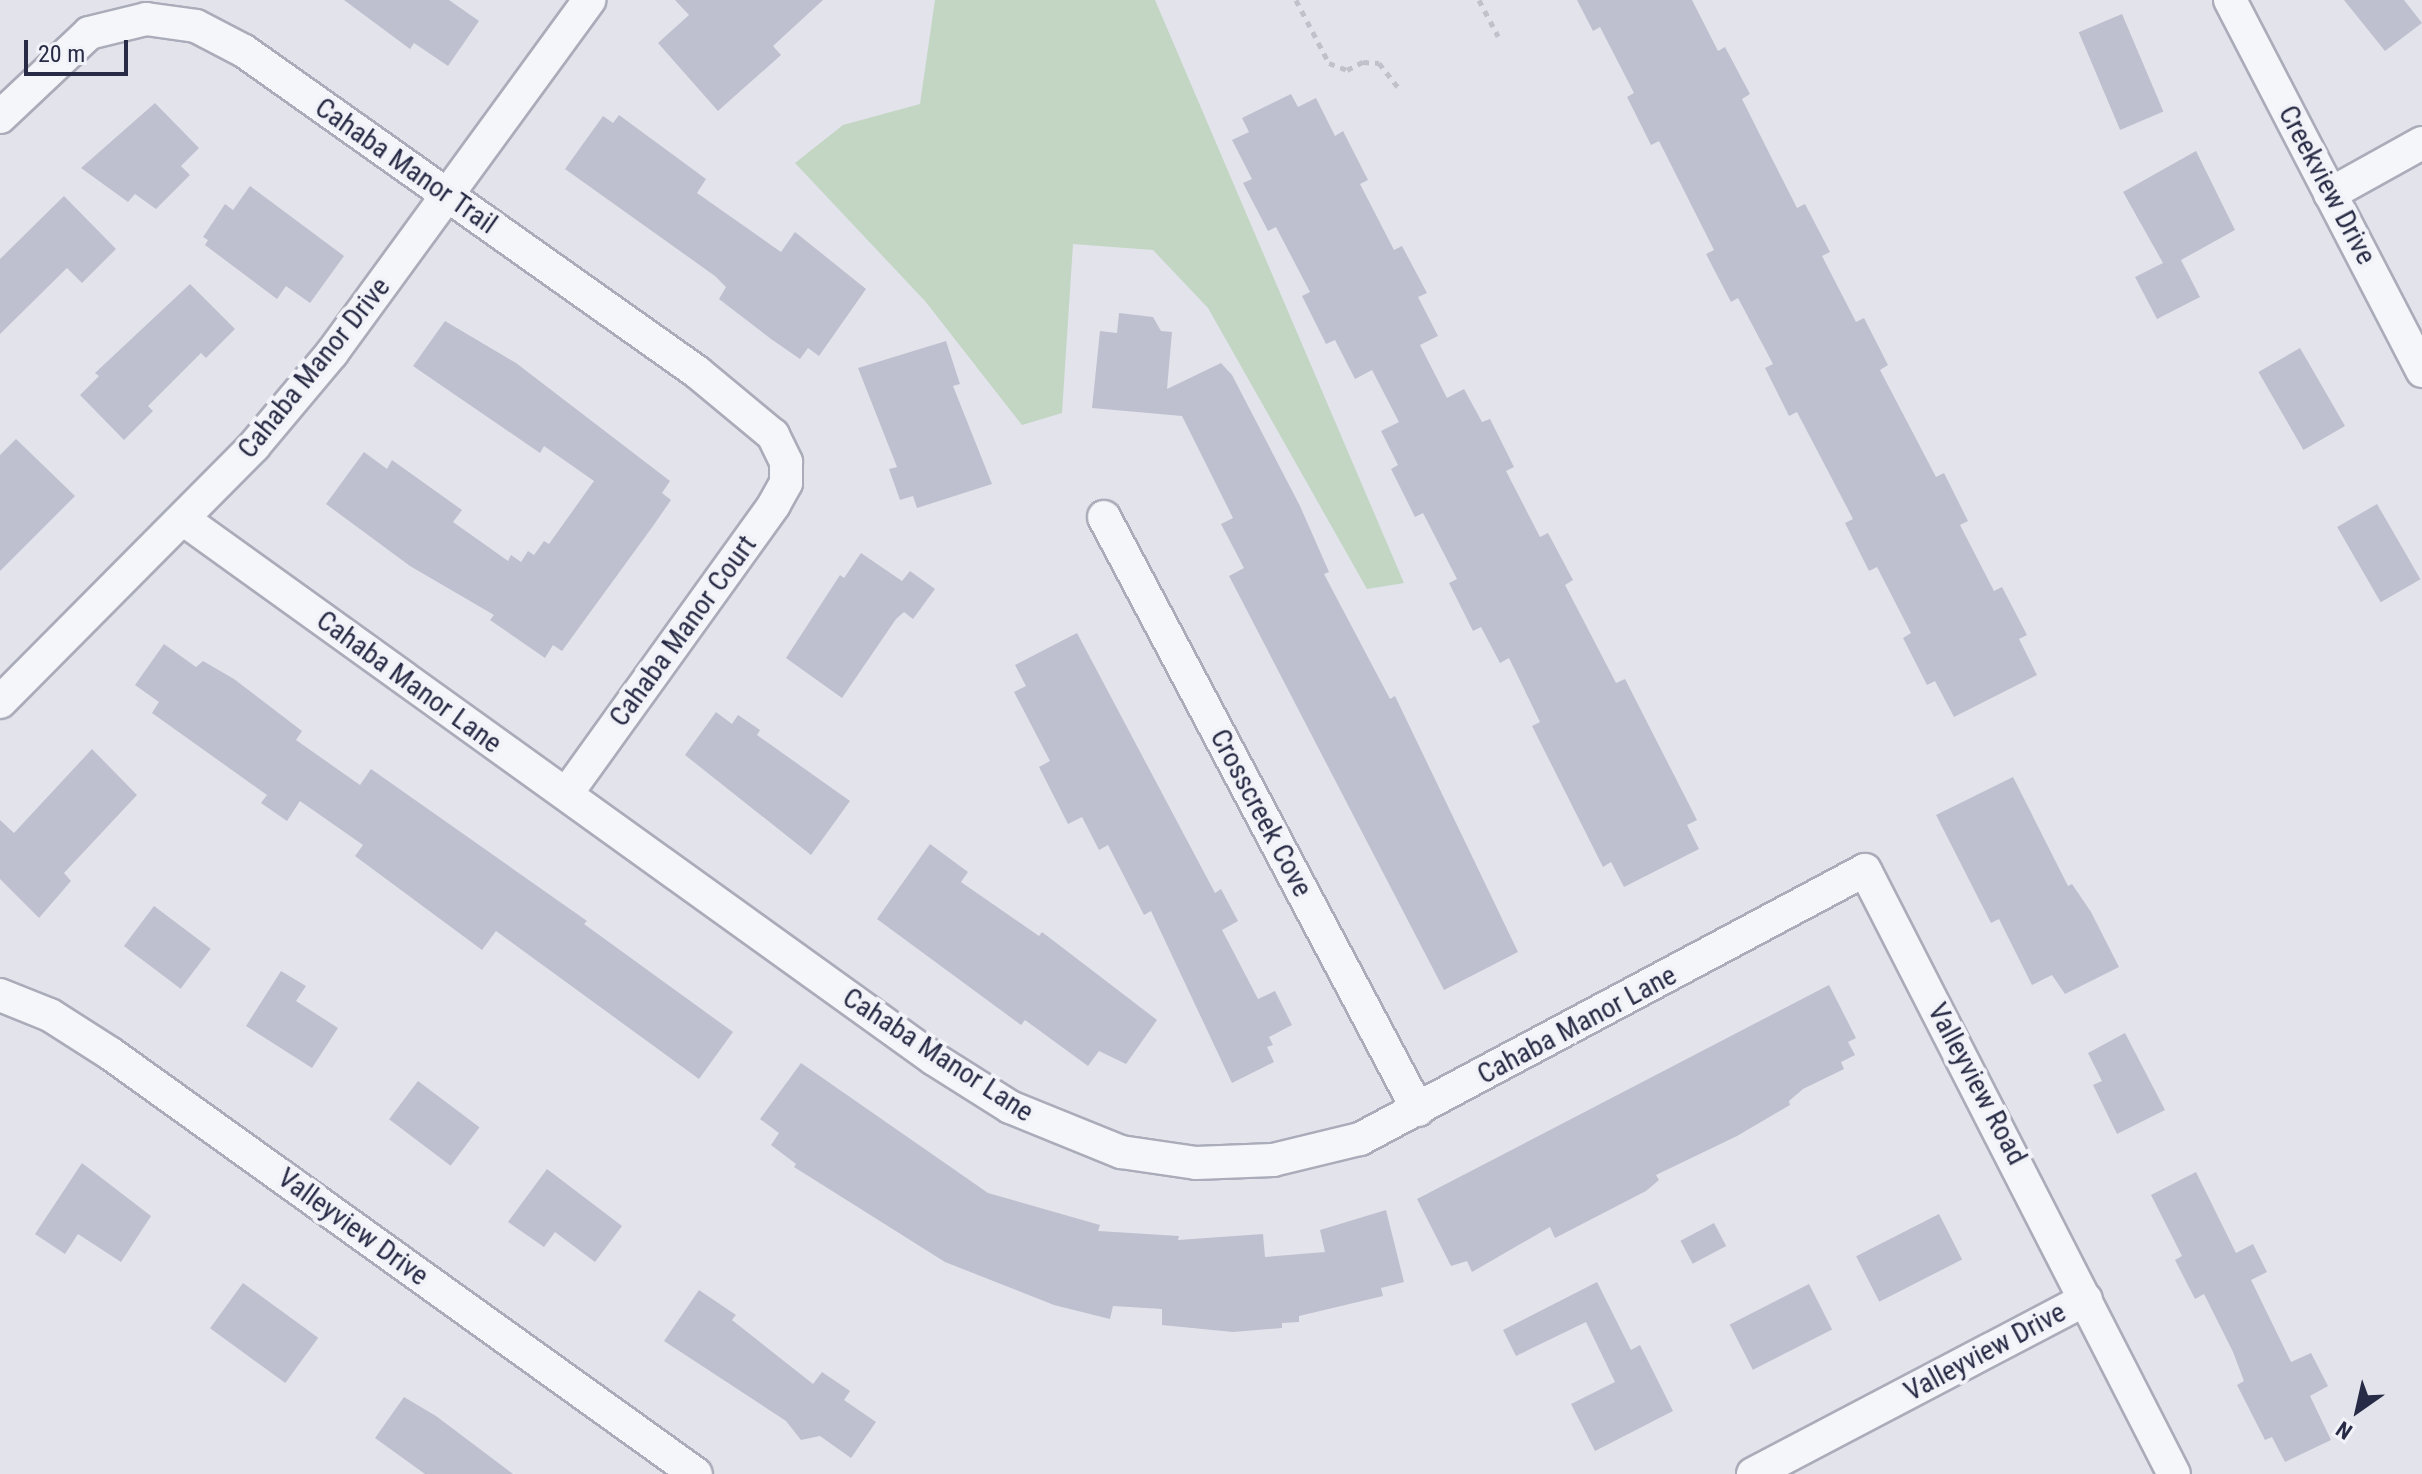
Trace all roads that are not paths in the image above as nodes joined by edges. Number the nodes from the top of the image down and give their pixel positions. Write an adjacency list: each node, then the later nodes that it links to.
1 (589, 0): 6 (street, Cahaba Manor Drive)
2 (2230, 0): 5 (street, Creekview Drive)
3 (0, 117): 6 (street, Cahaba Manor Trail)
4 (2422, 143): 5 (street)
5 (2330, 194): 7 (street, Creekview Drive)
6 (449, 197): 8 (street, Cahaba Manor Trail); 10 (street, Cahaba Manor Drive)
7 (2422, 371)
8 (786, 462): 12 (street, Cahaba Manor Court)
9 (1104, 517): 15 (street, Crosscreek Cove)
10 (183, 519): 11 (street, Cahaba Manor Drive); 12 (street, Cahaba Manor Lane)
11 (0, 702)
12 (566, 794): 15 (street, Cahaba Manor Lane)
13 (1865, 870): 15 (street, Cahaba Manor Lane); 16 (street, Valleyview Road)
14 (0, 995): 17 (street, Valleyview Drive)
15 (1418, 1110)
16 (2086, 1299): 18 (street, Valleyview Drive); 19 (street, Valleyview Drive)
17 (696, 1474)
18 (1753, 1474)
19 (2174, 1474)

